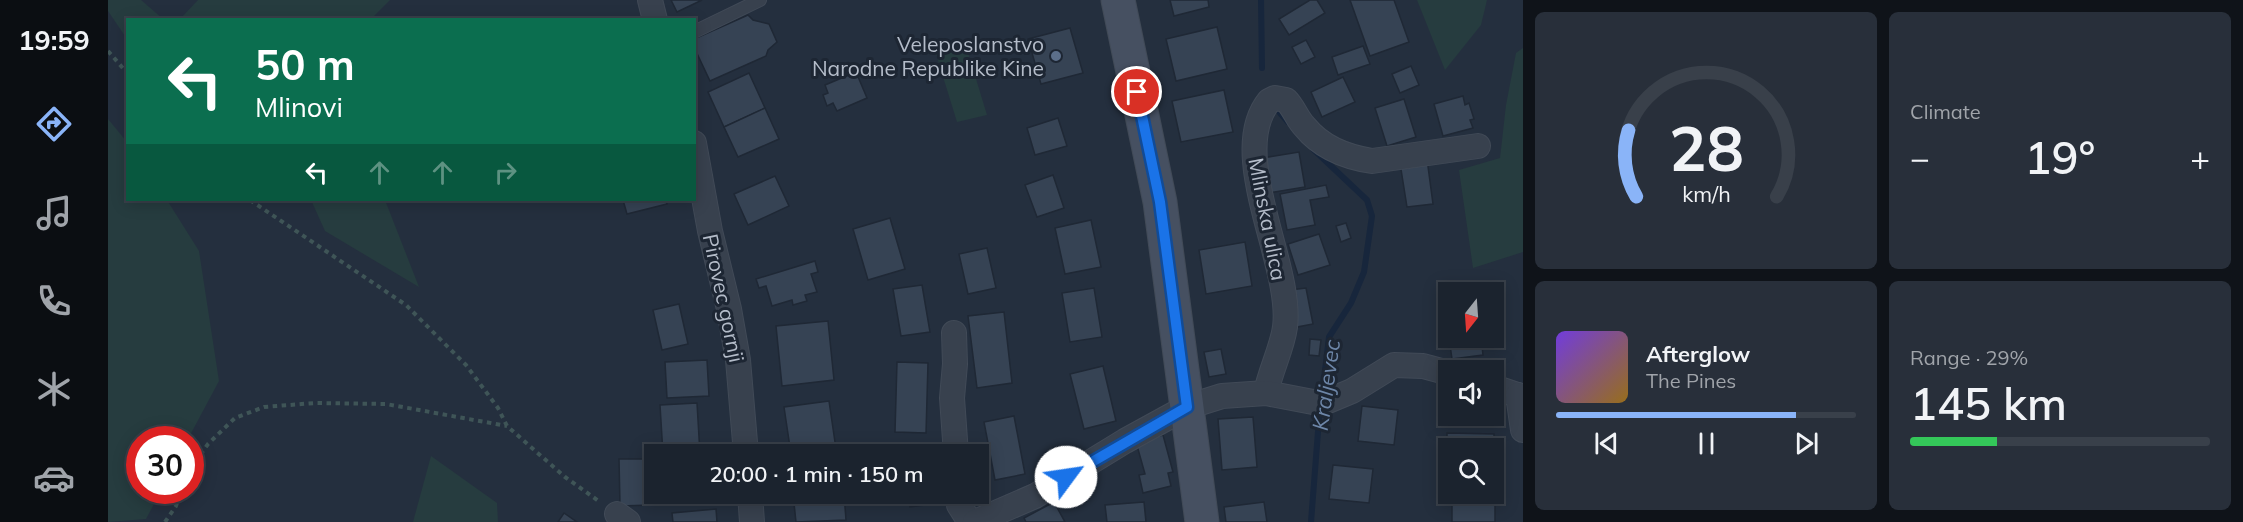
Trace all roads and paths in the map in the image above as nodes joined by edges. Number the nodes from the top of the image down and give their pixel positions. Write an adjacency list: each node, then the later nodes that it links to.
1 (650, 0): 4 (street)
2 (760, 0): 5 (lane)
3 (1118, 0): 16 (main road)
4 (654, 18)
5 (696, 31)
6 (108, 51): 7 (path)
7 (126, 72)
8 (1478, 146): 14 (street, Mlinska ulica)
9 (696, 154): 19 (street, Pirovec gornji)
10 (251, 201): 17 (path)
11 (954, 333): 20 (street)
12 (1438, 370): 14 (street)
13 (1504, 390): 15 (street)
14 (1266, 393): 16 (street)
15 (1520, 396): 18 (street)
16 (1187, 407): 29 (street); 30 (main road)
17 (507, 426): 21 (path); 25 (path)
18 (1523, 430)
19 (745, 444)
20 (955, 444)
21 (204, 450)
22 (177, 504): 26 (path)
23 (751, 504): 27 (street)
24 (959, 504): 28 (street)
25 (623, 518)
26 (165, 522)
27 (752, 522)
28 (970, 522)
29 (975, 522)
30 (1202, 522)

